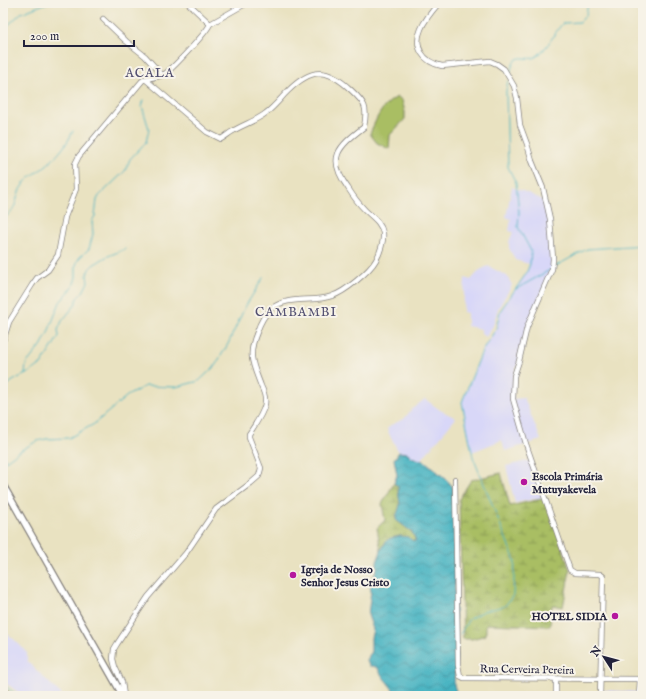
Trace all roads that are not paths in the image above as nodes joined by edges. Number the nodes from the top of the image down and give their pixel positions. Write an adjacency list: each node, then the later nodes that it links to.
1 (188, 3): 5 (street)
2 (247, 3): 5 (street)
3 (439, 3): 13 (street)
4 (102, 19): 6 (street)
5 (210, 24): 6 (street)
6 (162, 75): 7 (street)
7 (145, 80): 8 (street); 16 (street)
8 (3, 341)
9 (455, 479): 11 (street, Rua Cerveira Pereira)
10 (3, 486): 16 (street)
11 (556, 678): 13 (street, Rua Cerveira Pereira); 17 (street)
12 (642, 678): 13 (street, Rua Cerveira Pereira); 19 (street)
13 (600, 679): 18 (street)
14 (3, 691): 15 (highway)
15 (10, 696)
16 (124, 696)
17 (556, 696)
18 (600, 696)
19 (640, 696)

